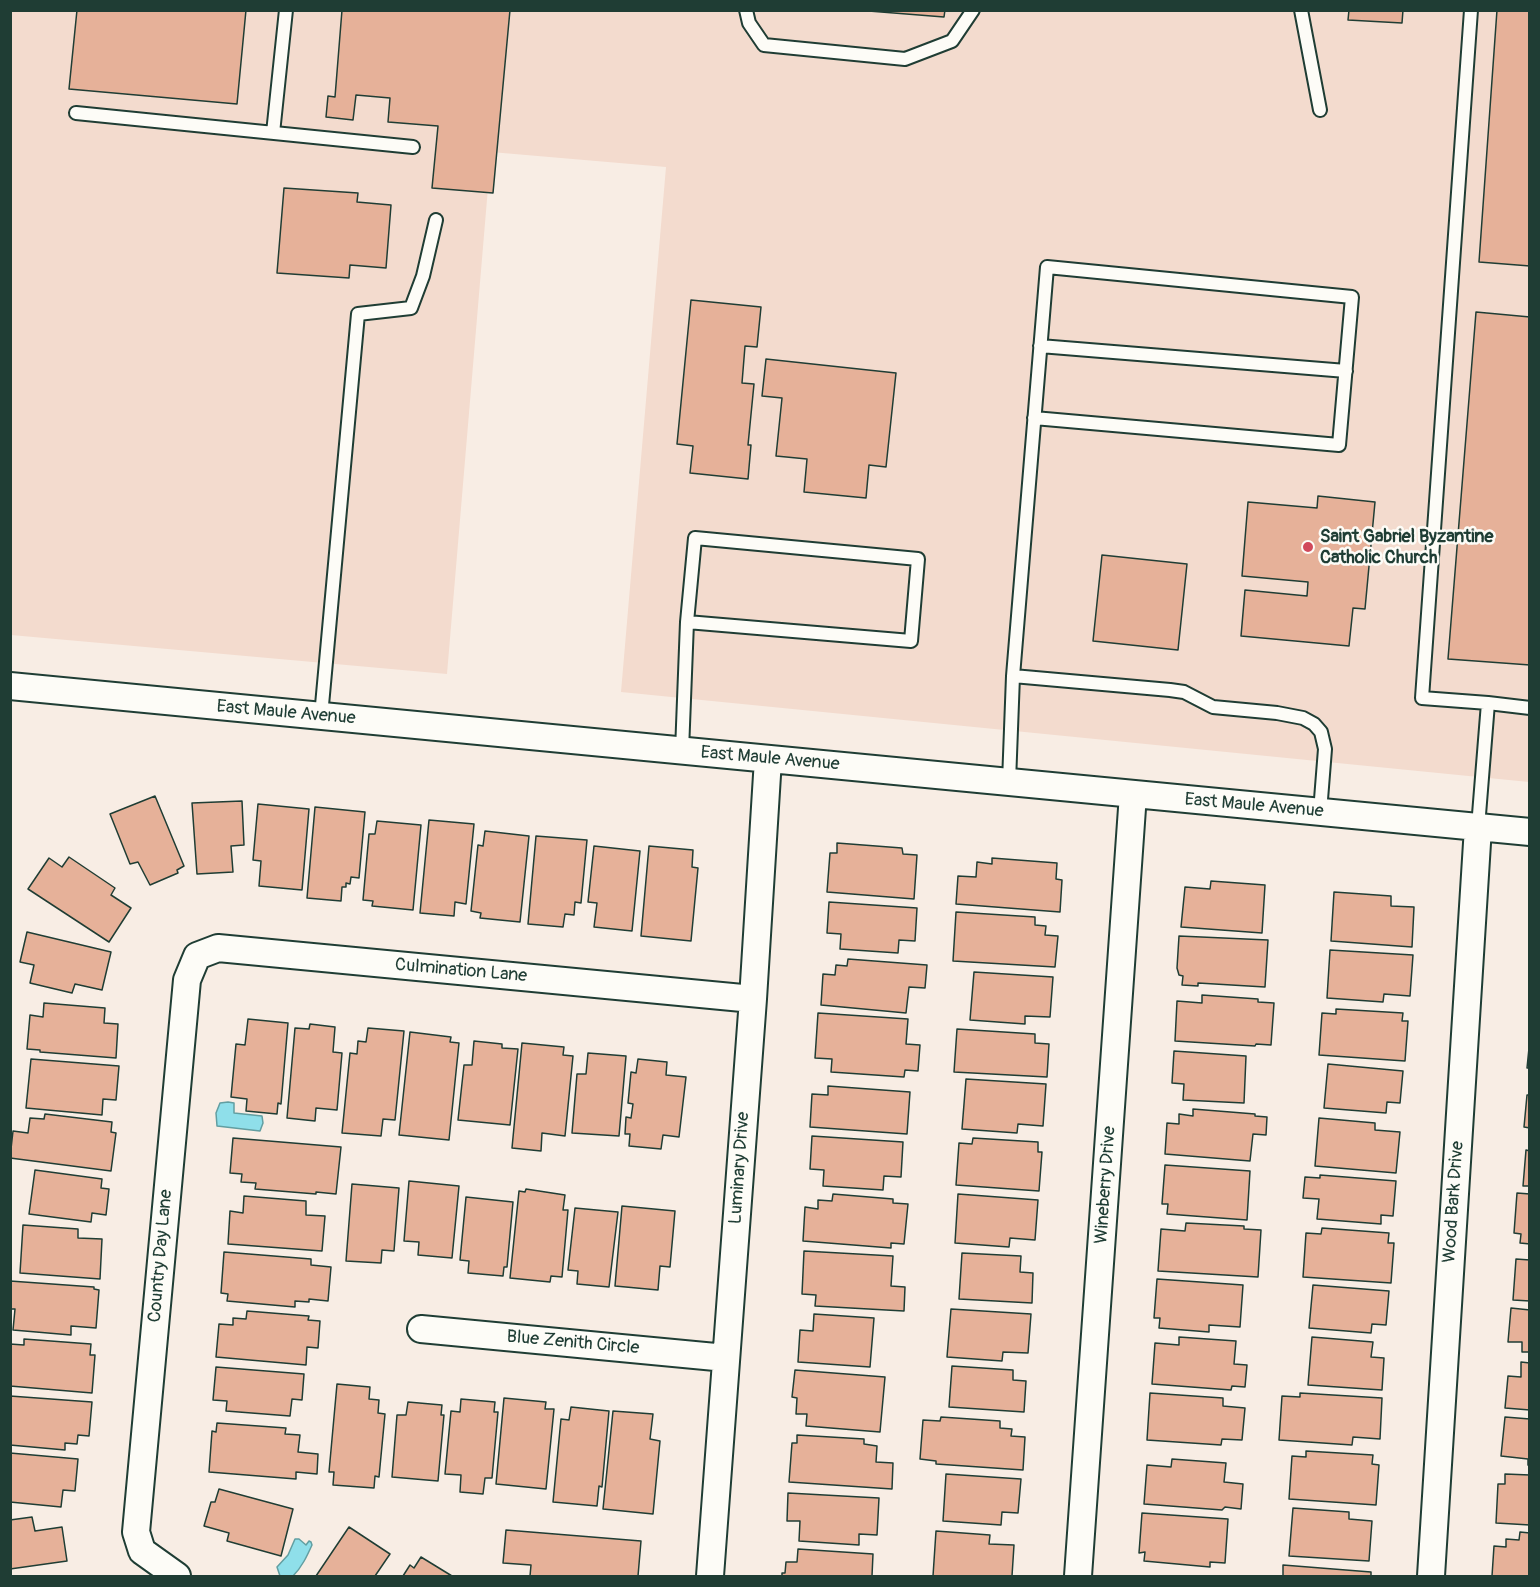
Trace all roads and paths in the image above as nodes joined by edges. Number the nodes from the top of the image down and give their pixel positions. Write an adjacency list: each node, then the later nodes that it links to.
1 (286, 10): 8 (lane)
2 (746, 10): 3 (lane)
3 (973, 10)
4 (1301, 10): 6 (lane)
5 (1471, 10): 17 (lane)
6 (1320, 110)
7 (76, 113): 8 (lane)
8 (273, 134): 9 (lane)
9 (413, 147)
10 (436, 220): 19 (lane)
11 (1040, 346): 12 (lane); 12 (lane); 13 (lane)
12 (1346, 371): 13 (lane)
13 (1034, 418): 15 (lane)
14 (687, 622): 14 (lane); 20 (lane)
15 (1013, 676): 22 (lane); 24 (lane)
16 (10, 686): 19 (street, East Maule Avenue)
17 (1488, 703): 18 (lane); 25 (lane)
18 (1530, 708)
19 (321, 716): 20 (street, East Maule Avenue)
20 (682, 751): 21 (street, East Maule Avenue)
21 (768, 759): 22 (street, East Maule Avenue); 28 (street, Luminary Drive)
22 (1009, 782): 23 (street, East Maule Avenue)
23 (1133, 794): 24 (street, East Maule Avenue); 33 (street, Wineberry Drive)
24 (1320, 812): 25 (street, East Maule Avenue)
25 (1478, 827): 26 (street, East Maule Avenue); 34 (street, Wood Bark Drive)
26 (1530, 832)
27 (187, 980): 28 (street, Culmination Lane); 31 (street, Country Day Lane)
28 (753, 999): 30 (street, Luminary Drive)
29 (421, 1329): 30 (street, Blue Zenith Circle)
30 (726, 1358): 32 (street, Luminary Drive)
31 (177, 1576)
32 (710, 1576)
33 (1078, 1576)
34 (1431, 1576)

